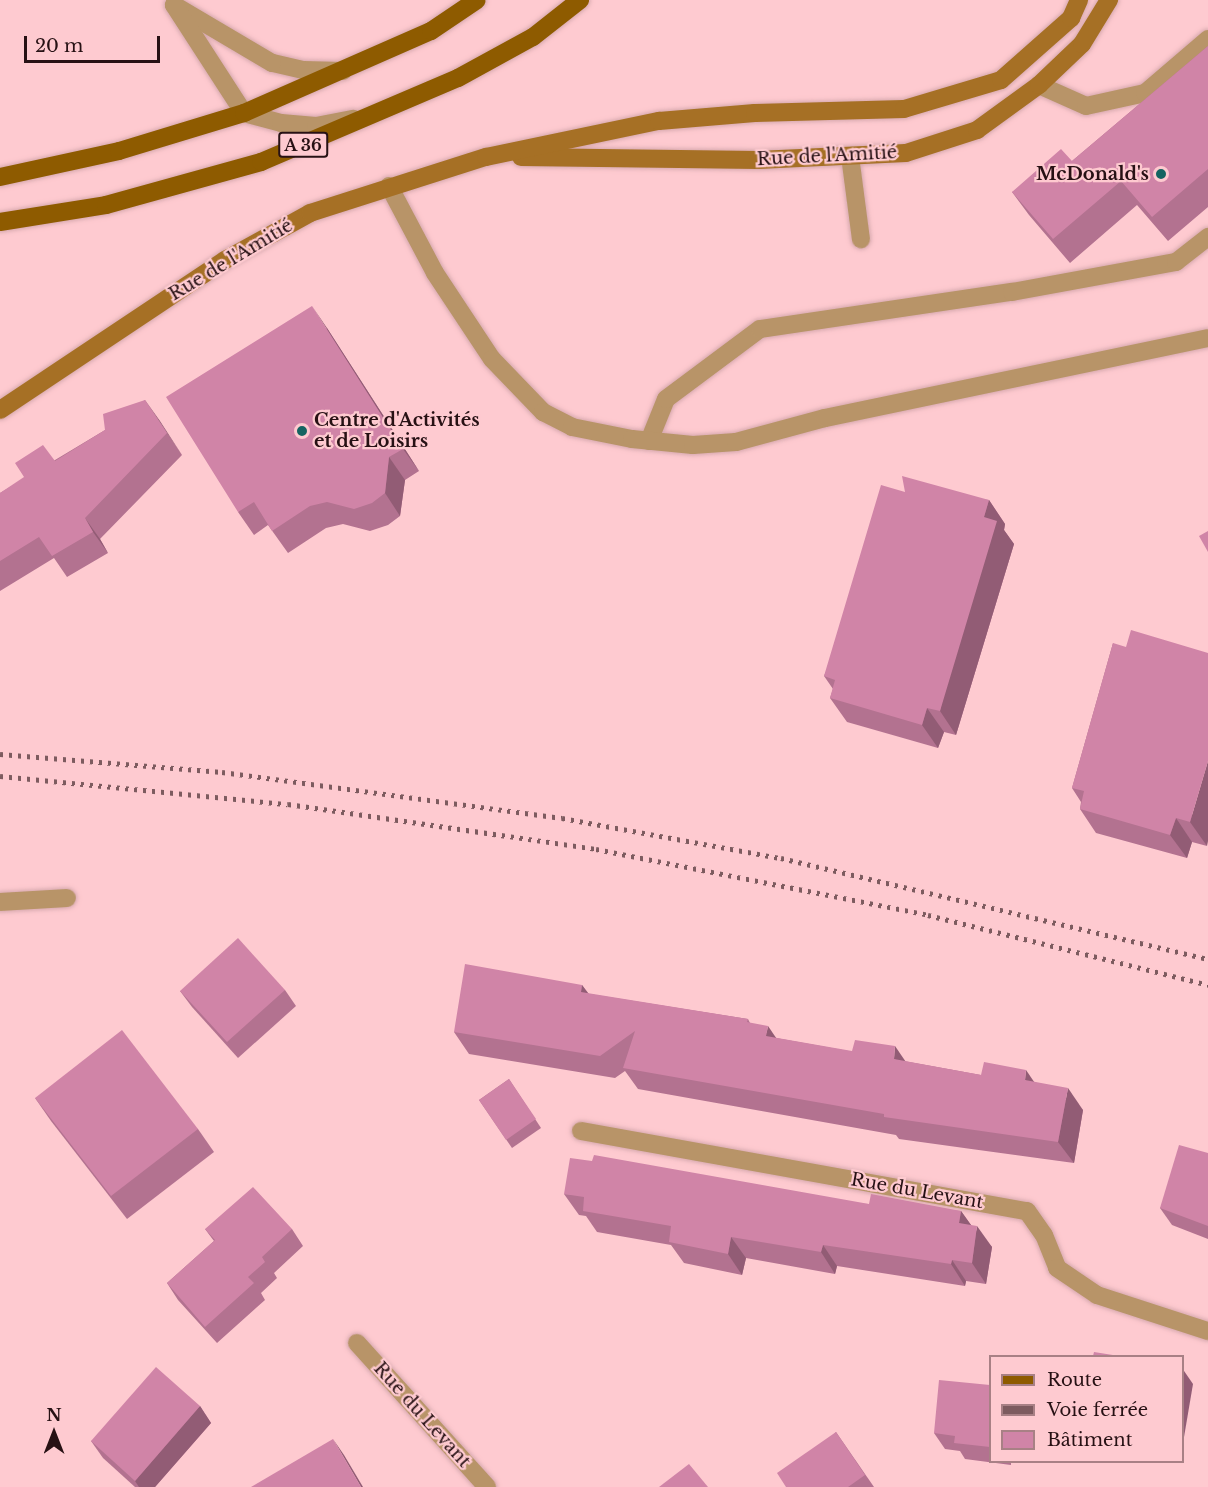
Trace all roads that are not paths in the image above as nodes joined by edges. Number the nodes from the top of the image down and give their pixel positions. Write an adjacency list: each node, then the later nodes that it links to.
1 (477, 0): 7 (main road)
2 (580, 0): 9 (main road, A 36)
3 (1079, 0): 12 (street, Rue de l'Amitié)
4 (1109, 0): 8 (street, Rue de l'Amitié)
5 (170, 3): 7 (street); 10 (street)
6 (1208, 39): 8 (street)
7 (345, 71): 10 (main road)
8 (1039, 85): 11 (street, Rue de l'Amitié)
9 (385, 112): 10 (street); 15 (main road, A 36)
10 (243, 113): 13 (main road)
11 (850, 156): 12 (street, Rue de l'Amitié); 17 (street)
12 (486, 157): 14 (street, Rue de l'Amitié)
13 (0, 177)
14 (389, 186): 19 (street, Rue de l'Amitié); 20 (street)
15 (0, 222)
16 (1208, 237): 20 (street)
17 (861, 239)
18 (1208, 338): 20 (street)
19 (0, 410)
20 (649, 441)
21 (67, 898): 22 (street)
22 (0, 902)
23 (580, 1131): 24 (street, Rue du Levant)
24 (1208, 1331)
25 (357, 1343): 26 (street, Rue du Levant)
26 (487, 1487)

